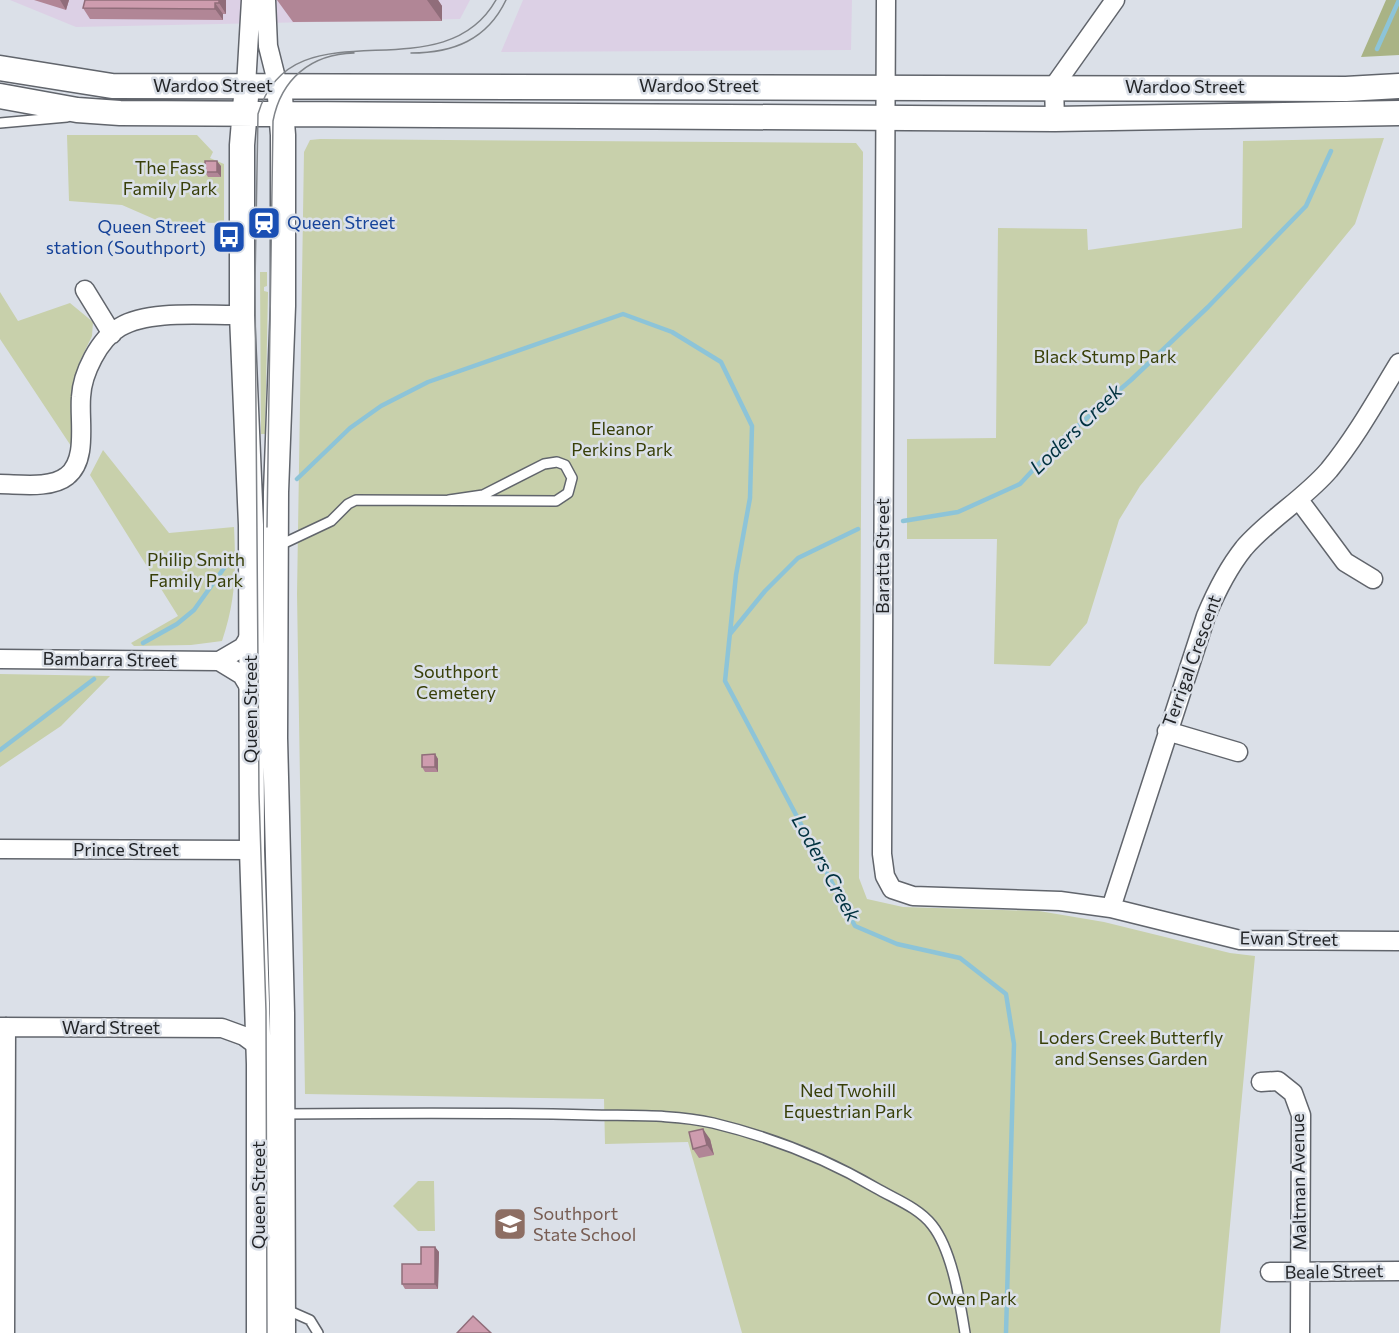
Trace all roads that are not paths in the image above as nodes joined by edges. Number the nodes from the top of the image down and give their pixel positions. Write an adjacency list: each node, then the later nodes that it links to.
1 (251, 0): 6 (street)
2 (266, 0): 7 (street)
3 (886, 0): 8 (street, Baratta Street)
4 (1115, 0): 9 (street)
5 (0, 68): 6 (main road, Wardoo Street)
6 (246, 86): 7 (main road, Wardoo Street); 15 (main road, Queen Street)
7 (278, 86): 8 (main road, Wardoo Street); 13 (main road, Queen Street)
8 (885, 86): 9 (main road, Wardoo Street); 16 (street, Baratta Street)
9 (1054, 86): 10 (main road, Wardoo Street); 17 (street)
10 (1399, 86)
11 (0, 96): 12 (main road, Wardoo Street)
12 (120, 113): 15 (main road, Wardoo Street); 18 (lane, Wardoo Street)
13 (282, 113): 15 (main road, Wardoo Street); 16 (main road, Wardoo Street); 26 (main road, Queen Street)
14 (1399, 113): 17 (main road, Wardoo Street)
15 (244, 114): 20 (main road, Queen Street)
16 (885, 116): 17 (main road, Wardoo Street); 36 (street, Baratta Street)
17 (1055, 119)
18 (0, 123)
19 (85, 290): 21 (street)
20 (243, 315): 21 (street); 28 (main road, Queen Street)
21 (112, 334): 23 (street)
22 (1399, 363): 25 (street, Terrigal Crescent)
23 (0, 484)
24 (449, 500): 24 (lane); 26 (lane)
25 (1299, 500): 27 (street); 32 (street, Terrigal Crescent)
26 (275, 547): 43 (main road, Queen Street)
27 (1373, 579)
28 (250, 634): 30 (street); 31 (main road, Queen Street)
29 (0, 659): 30 (street, Bambarra Street)
30 (219, 661): 31 (street)
31 (251, 690): 35 (main road, Queen Street)
32 (1167, 731): 33 (street); 36 (street, Terrigal Crescent)
33 (1238, 752)
34 (0, 849): 35 (street, Prince Street)
35 (252, 850): 38 (main road, Queen Street)
36 (1111, 908): 37 (street, Ewan Street)
37 (1399, 941)
38 (258, 1005): 40 (street, Ward Street); 41 (main road, Queen Street)
39 (3, 1027): 40 (street, Ward Street); 48 (street)
40 (222, 1028): 41 (street, Ward Street)
41 (259, 1047): 47 (main road, Queen Street)
42 (1261, 1082): 46 (street, Maltman Avenue)
43 (283, 1114): 47 (main road, Queen Street); 52 (lane)
44 (1399, 1271): 46 (street, Beale Street)
45 (1270, 1272): 46 (street, Beale Street)
46 (1300, 1273): 53 (street, Maltman Avenue)
47 (271, 1308): 49 (main road, Queen Street); 50 (main road, Queen Street); 51 (lane)
48 (5, 1333)
49 (259, 1333)
50 (283, 1333)
51 (318, 1333)
52 (965, 1333)
53 (1300, 1333)

